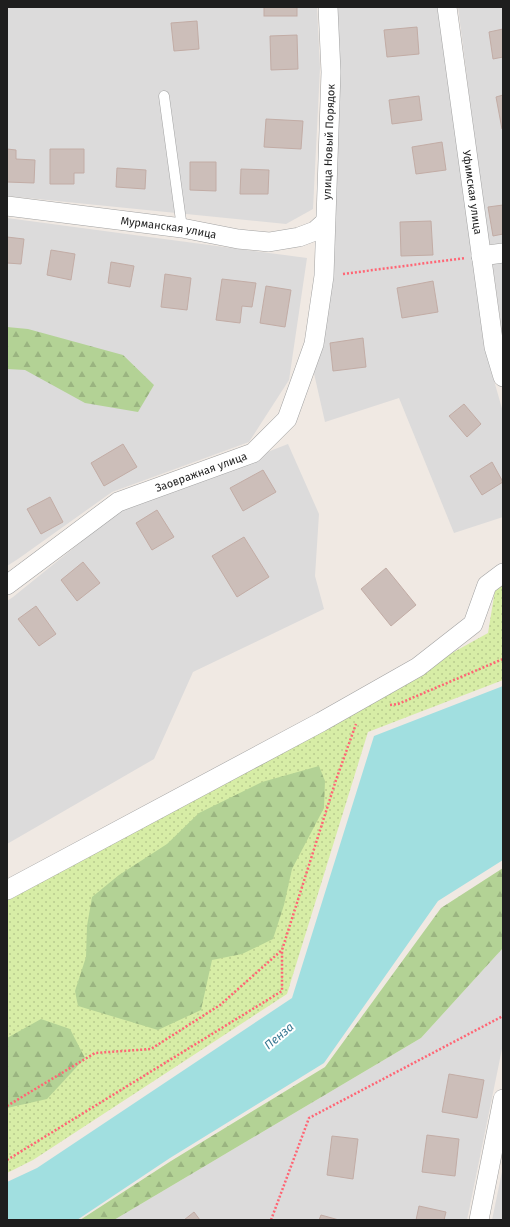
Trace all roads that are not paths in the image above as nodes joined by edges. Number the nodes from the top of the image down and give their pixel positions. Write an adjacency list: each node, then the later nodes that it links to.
1 (328, 7): 5 (street, улица Новый Порядок)
2 (447, 7): 8 (street, Уфимская улица)
3 (164, 96): 6 (lane)
4 (7, 206): 6 (street, Мурманская улица)
5 (325, 222): 6 (street, Мурманская улица); 9 (street, улица Новый Порядок)
6 (182, 228)
7 (503, 252): 8 (street)
8 (481, 256): 10 (street, Уфимская улица)
9 (324, 276): 12 (street, Заовражная улица)
10 (503, 377)
11 (503, 573): 13 (street)
12 (7, 585)
13 (7, 890)
14 (503, 1099): 15 (street)
15 (479, 1220)

